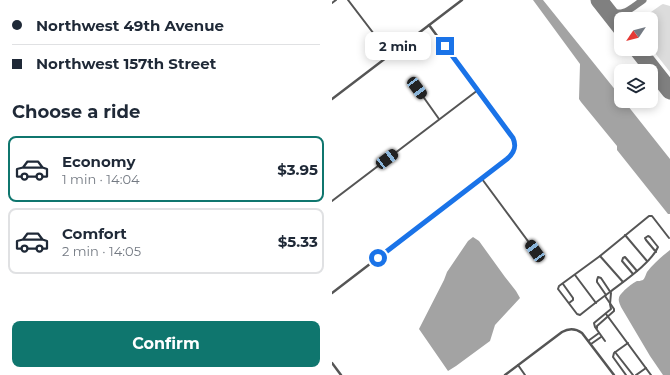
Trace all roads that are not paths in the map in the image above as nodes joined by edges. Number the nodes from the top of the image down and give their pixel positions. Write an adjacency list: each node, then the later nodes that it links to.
1 (336, 0): 4 (street)
2 (348, 0): 6 (street)
3 (462, 0): 5 (street)
4 (332, 3)
5 (429, 25): 6 (street); 8 (street)
6 (390, 55): 9 (street)
7 (417, 88): 10 (street)
8 (478, 90): 10 (street); 11 (street)
9 (332, 99)
10 (439, 119): 12 (street)
11 (482, 179): 16 (street); 25 (street)
12 (332, 201)
13 (625, 235): 14 (street); 17 (street); 18 (street)
14 (669, 238)
15 (656, 252): 15 (street); 18 (street)
16 (539, 256)
17 (600, 256): 20 (street); 22 (street)
18 (647, 262): 19 (street)
19 (637, 271): 21 (street); 21 (street)
20 (575, 274): 23 (street); 28 (street)
21 (633, 274): 22 (street)
22 (623, 282): 24 (street)
23 (562, 284): 27 (street); 27 (street)
24 (611, 291): 26 (street); 26 (street); 29 (street)
25 (332, 293)
26 (605, 295): 28 (street); 29 (street)
27 (569, 303): 28 (street)
28 (596, 303)
29 (610, 304): 30 (street); 31 (street)
30 (606, 314): 31 (street); 32 (street)
31 (608, 317): 32 (street); 37 (street)
32 (597, 329): 33 (street)
33 (599, 333): 34 (street); 35 (street)
34 (602, 337): 36 (street); 38 (street)
35 (588, 340): 38 (street); 41 (street)
36 (605, 341)
37 (628, 343): 39 (street); 42 (street)
38 (591, 344): 46 (street)
39 (615, 352): 47 (street); 48 (street)
40 (332, 363): 43 (street)
41 (518, 365): 44 (street); 45 (street)
42 (646, 368): 49 (street); 50 (street)
43 (341, 375)
44 (505, 375)
45 (525, 375)
46 (614, 375)
47 (626, 375)
48 (633, 375)
49 (636, 375)
50 (652, 375)

